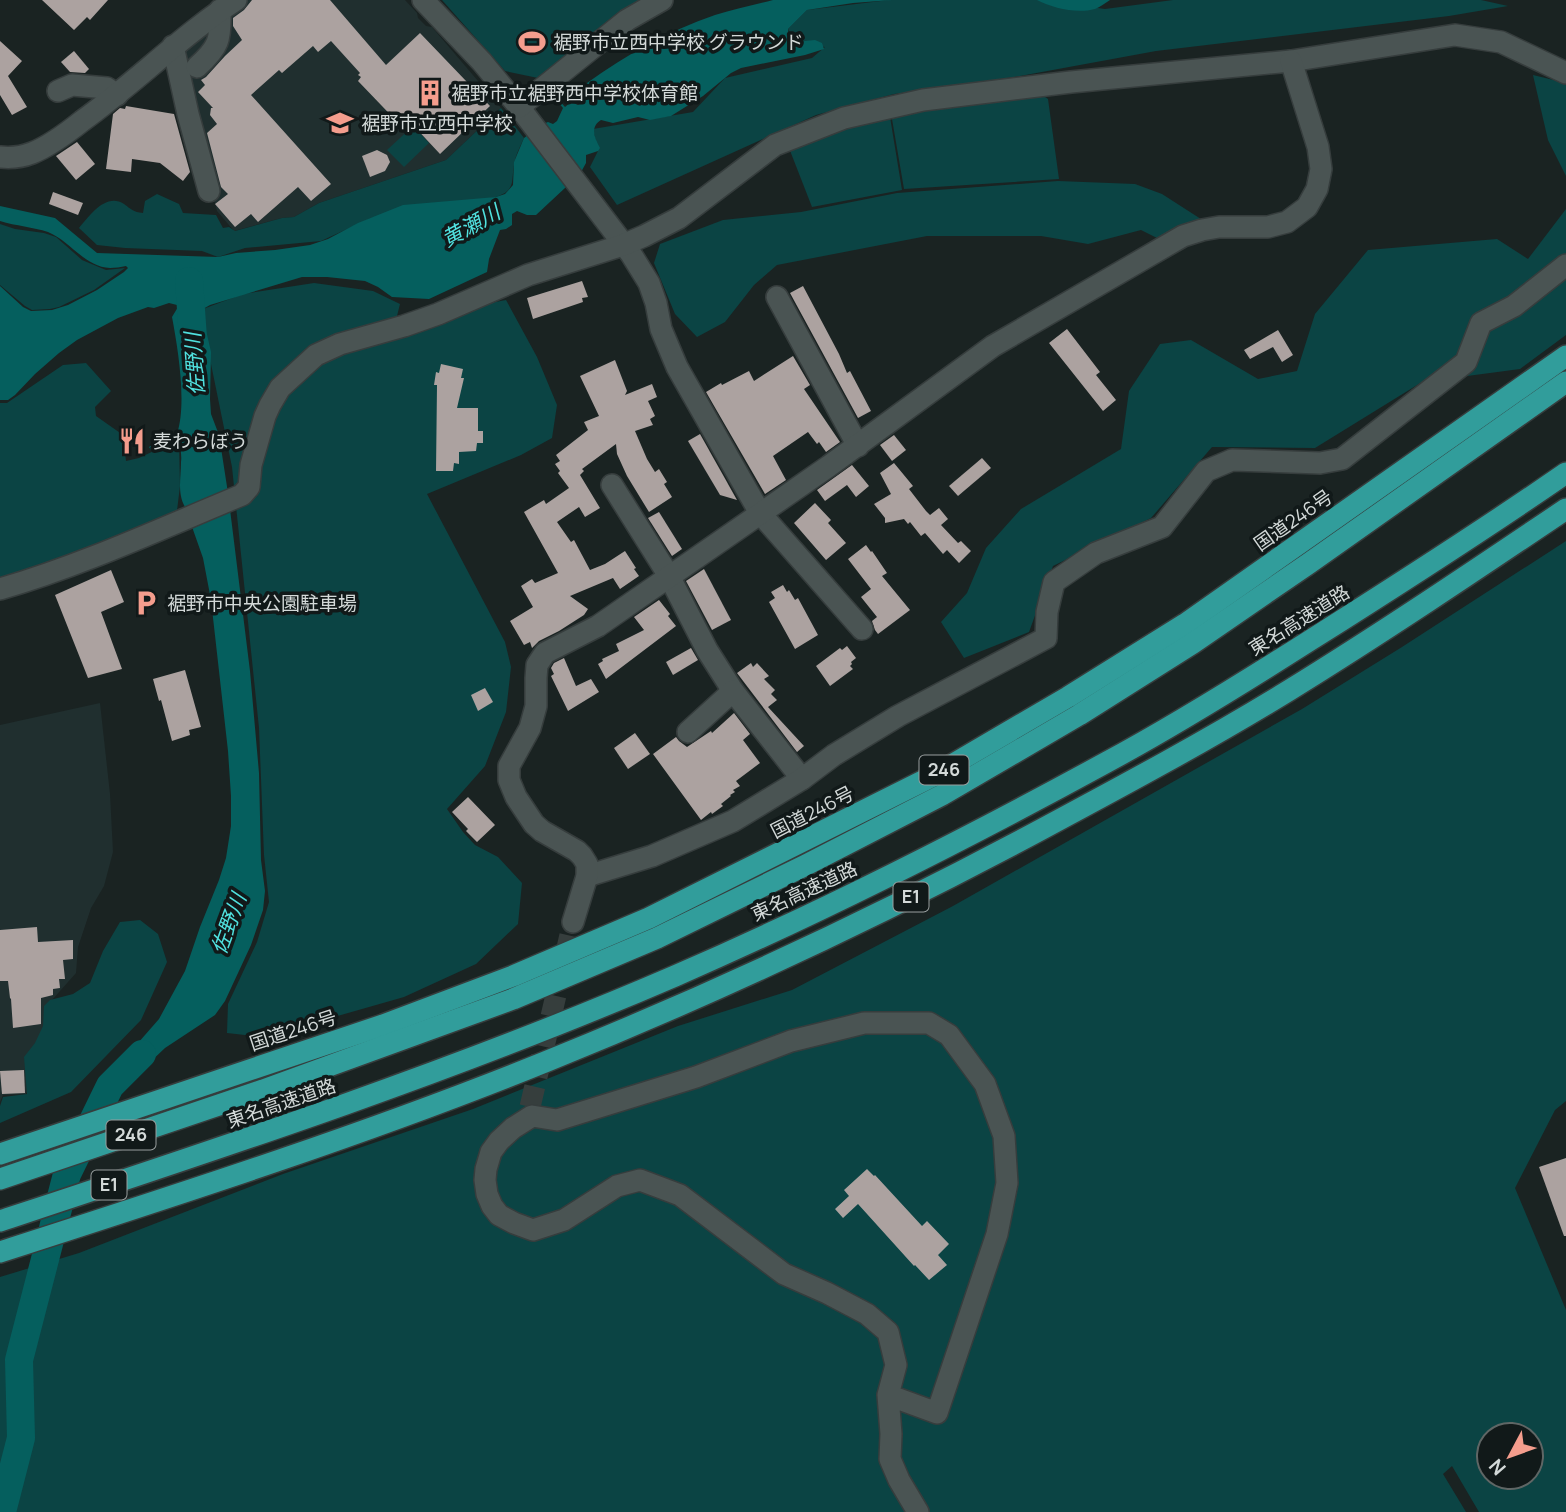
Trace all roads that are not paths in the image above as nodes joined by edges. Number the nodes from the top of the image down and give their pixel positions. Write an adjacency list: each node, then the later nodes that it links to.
1 (423, 0): 10 (street)
2 (662, 0): 10 (street)
3 (228, 5): 4 (street); 6 (street)
4 (173, 47): 9 (street); 12 (street)
5 (1292, 61): 7 (street); 13 (street); 18 (street)
6 (197, 67)
7 (1566, 73)
8 (58, 91): 9 (street)
9 (117, 95): 11 (street)
10 (521, 110): 13 (street)
11 (0, 157)
12 (209, 191)
13 (623, 245): 22 (street); 24 (street)
14 (1566, 265): 28 (street)
15 (777, 297): 18 (street)
16 (1566, 356): 31 (highway, 国道246号 / 246)
17 (1566, 382): 32 (highway, 246)
18 (858, 446): 22 (street)
19 (1566, 473): 33 (highway, 東名高速道路 / E1)
20 (612, 485): 23 (street)
21 (1566, 509): 34 (highway, E1)
22 (760, 513): 23 (street); 25 (street)
23 (669, 576): 26 (street); 29 (street)
24 (0, 589)
25 (862, 629)
26 (733, 691): 27 (street); 28 (street)
27 (688, 732)
28 (802, 779): 29 (street)
29 (587, 876): 30 (street)
30 (573, 922)
31 (0, 1154)
32 (0, 1179)
33 (0, 1221)
34 (0, 1252)
35 (888, 1395): 35 (street); 36 (street)
36 (918, 1512)

